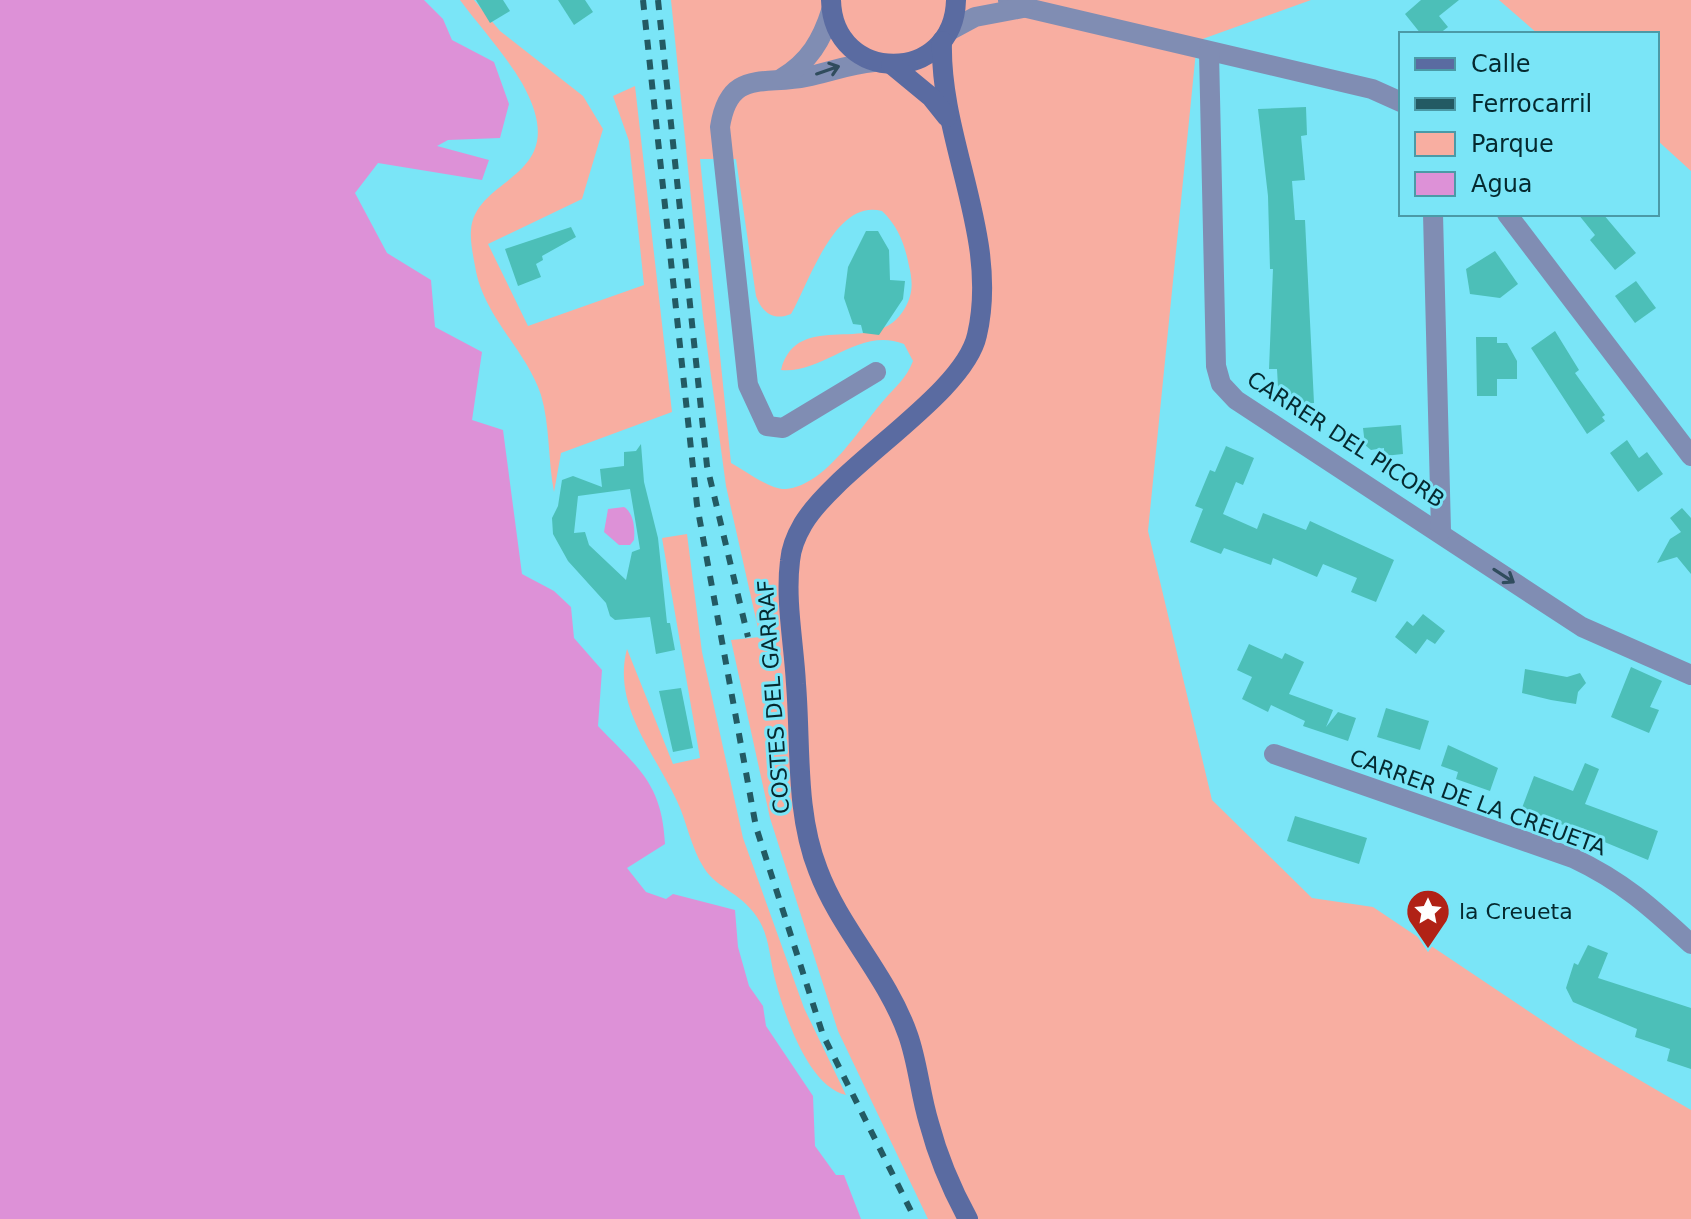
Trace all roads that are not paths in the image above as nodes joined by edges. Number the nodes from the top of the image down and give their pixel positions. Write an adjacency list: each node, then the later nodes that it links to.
1 (956, 0): 4 (main road, COSTES DEL GARRAF)
2 (1018, 4): 4 (street); 5 (street)
3 (831, 5): 6 (main road, COSTES DEL GARRAF); 7 (street)
4 (946, 36): 6 (main road); 9 (main road, COSTES DEL GARRAF)
5 (1209, 52): 8 (street); 14 (street, CARRER DEL PICORB)
6 (883, 63): 7 (street, one-way to 6); 9 (main road, COSTES DEL GARRAF)
7 (782, 78): 12 (street)
8 (1399, 101)
9 (947, 117): 18 (main road, COSTES DEL GARRAF)
10 (1433, 216): 14 (street)
11 (1509, 216): 13 (street)
12 (876, 372)
13 (1691, 456)
14 (1441, 531): 15 (street, CARRER DEL PICORB, one-way to 15)
15 (1691, 675)
16 (1274, 754): 17 (street, CARRER DE LA CREUETA)
17 (1691, 944)
18 (968, 1219)

